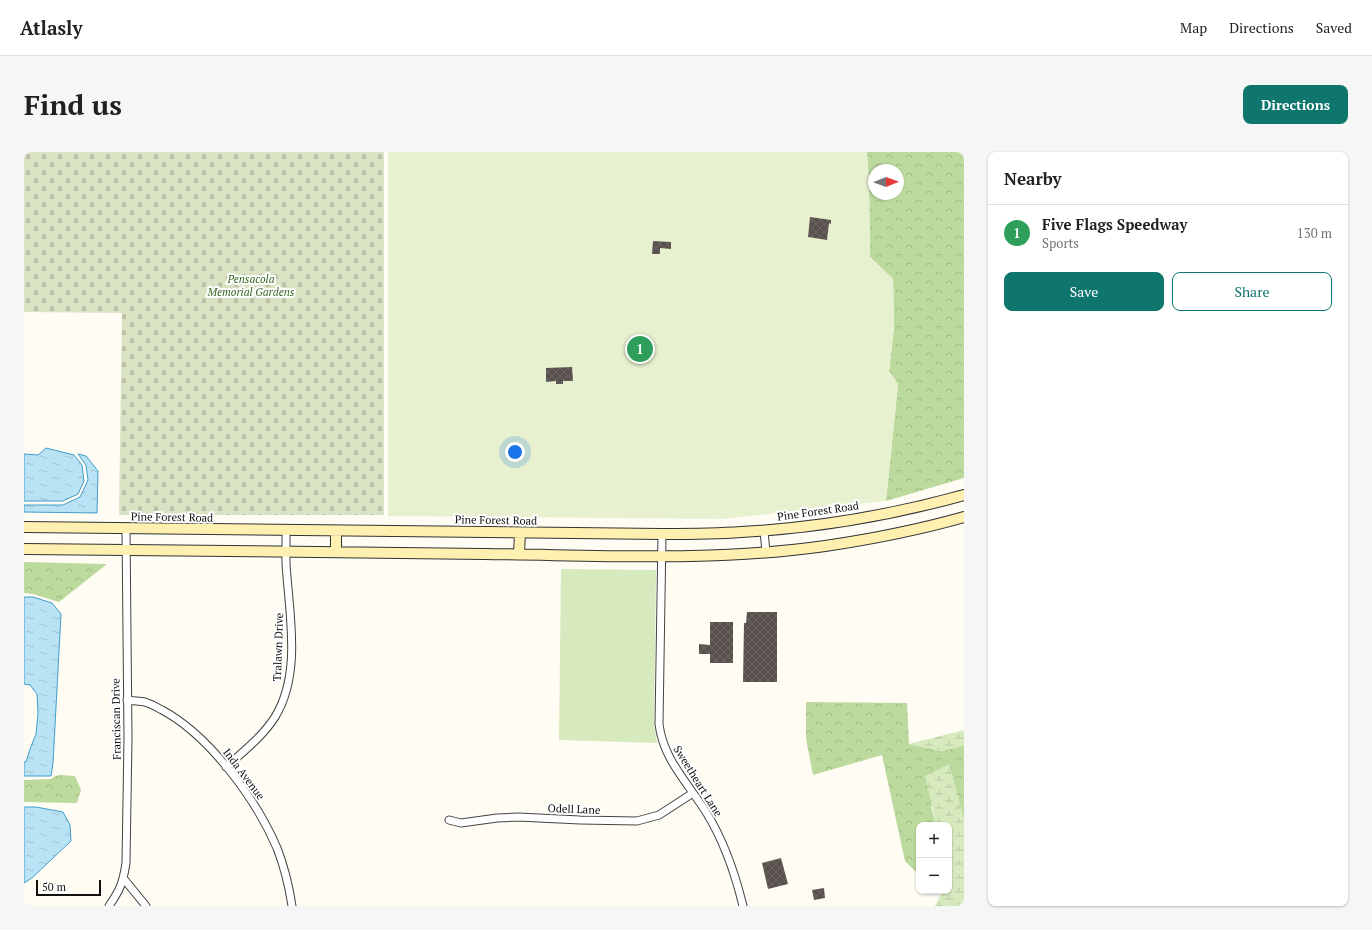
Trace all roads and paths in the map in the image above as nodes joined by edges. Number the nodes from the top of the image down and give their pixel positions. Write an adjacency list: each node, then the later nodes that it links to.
1 (964, 494): 6 (main road, Pine Forest Road)
2 (964, 517): 14 (main road)
3 (24, 527): 4 (main road, Pine Forest Road)
4 (126, 528): 5 (main road, Pine Forest Road); 11 (street, Franciscan Drive)
5 (286, 530): 7 (main road, Pine Forest Road); 12 (street, Tralawn Drive)
6 (764, 530): 9 (main road, Pine Forest Road); 14 (street)
7 (336, 531): 8 (main road, Pine Forest Road); 13 (main road)
8 (520, 533): 9 (main road, Pine Forest Road); 15 (main road)
9 (662, 534): 16 (street, Sweetheart Lane)
10 (24, 548): 11 (main road)
11 (126, 550): 12 (main road); 17 (street, Franciscan Drive)
12 (286, 551): 13 (main road); 18 (street, Tralawn Drive)
13 (336, 552): 15 (main road)
14 (766, 552): 16 (main road)
15 (519, 554): 16 (main road)
16 (662, 556): 19 (street, Sweetheart Lane)
17 (127, 700): 18 (street, Inda Avenue); 21 (street, Franciscan Drive)
18 (226, 767): 24 (street, Inda Avenue)
19 (692, 793): 20 (street, Odell Lane); 25 (street, Sweetheart Lane)
20 (449, 820)
21 (124, 879): 22 (street, Franciscan Drive); 23 (street)
22 (109, 906)
23 (146, 906)
24 (292, 906)
25 (742, 906)

